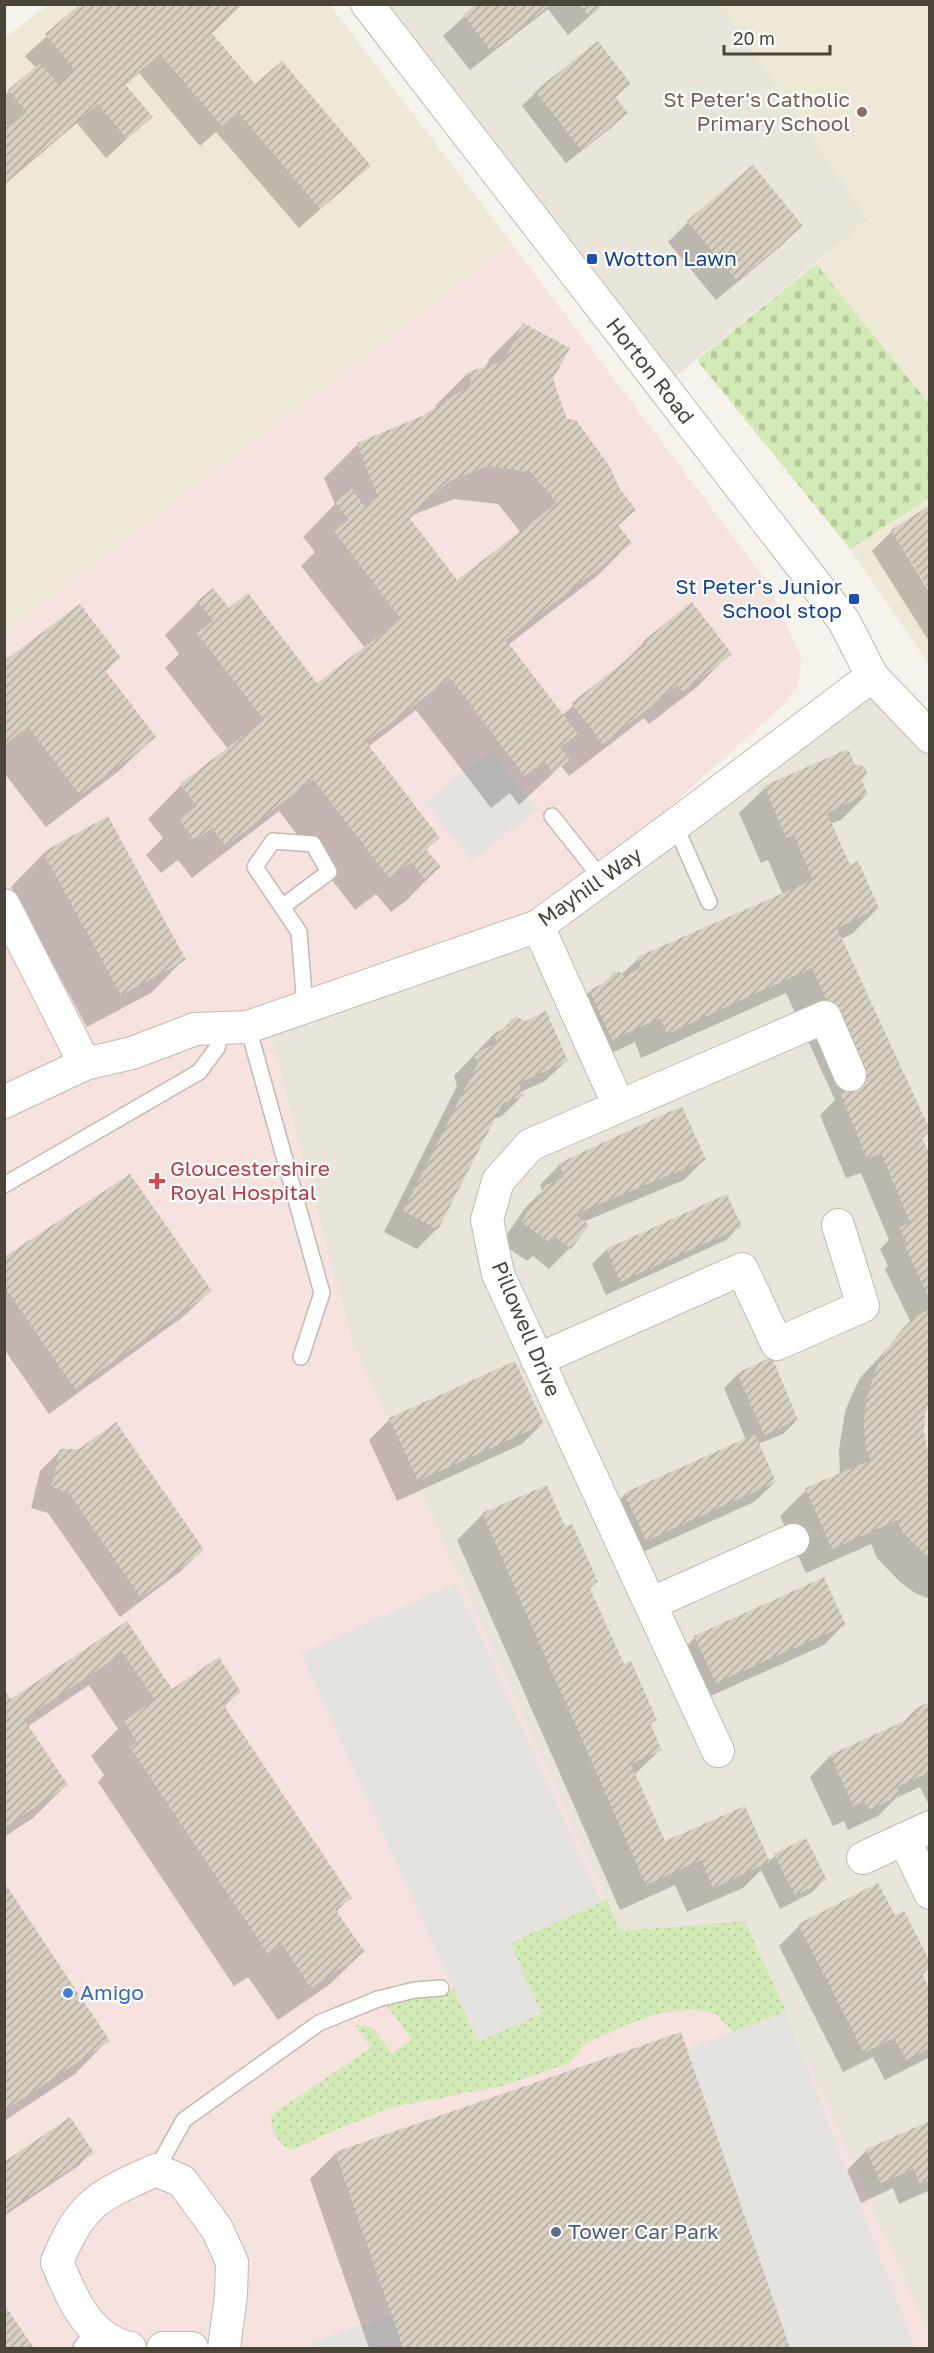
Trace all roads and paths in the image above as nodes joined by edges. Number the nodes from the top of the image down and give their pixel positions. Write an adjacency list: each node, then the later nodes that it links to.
1 (367, 4): 2 (street, Horton Road)
2 (872, 676): 3 (street, Horton Road); 5 (street, Mayhill Way)
3 (930, 737)
4 (552, 816): 6 (lane)
5 (675, 825): 6 (street, Mayhill Way); 7 (lane)
6 (602, 879): 10 (street, Mayhill Way)
7 (709, 902)
8 (4, 905): 13 (street)
9 (282, 907): 9 (lane); 11 (lane)
10 (538, 926): 11 (street, Mayhill Way); 16 (street)
11 (305, 1006): 12 (street, Mayhill Way)
12 (245, 1025): 13 (street, Mayhill Way); 17 (lane); 19 (lane)
13 (85, 1064): 15 (street, Mayhill Way)
14 (850, 1075): 16 (street, Pillowell Drive)
15 (4, 1102)
16 (619, 1106): 20 (street, Pillowell Drive)
17 (4, 1185)
18 (838, 1225): 20 (street)
19 (301, 1357)
20 (537, 1360): 22 (street, Pillowell Drive)
21 (793, 1540): 22 (street)
22 (650, 1604): 23 (street, Pillowell Drive)
23 (718, 1751)
24 (916, 1833): 25 (street); 26 (street)
25 (863, 1858)
26 (930, 1893)
27 (441, 1988): 28 (lane)
28 (156, 2170): 29 (street); 32 (street)
29 (108, 2344)
30 (163, 2349): 31 (street)
31 (192, 2349)
32 (224, 2349)

